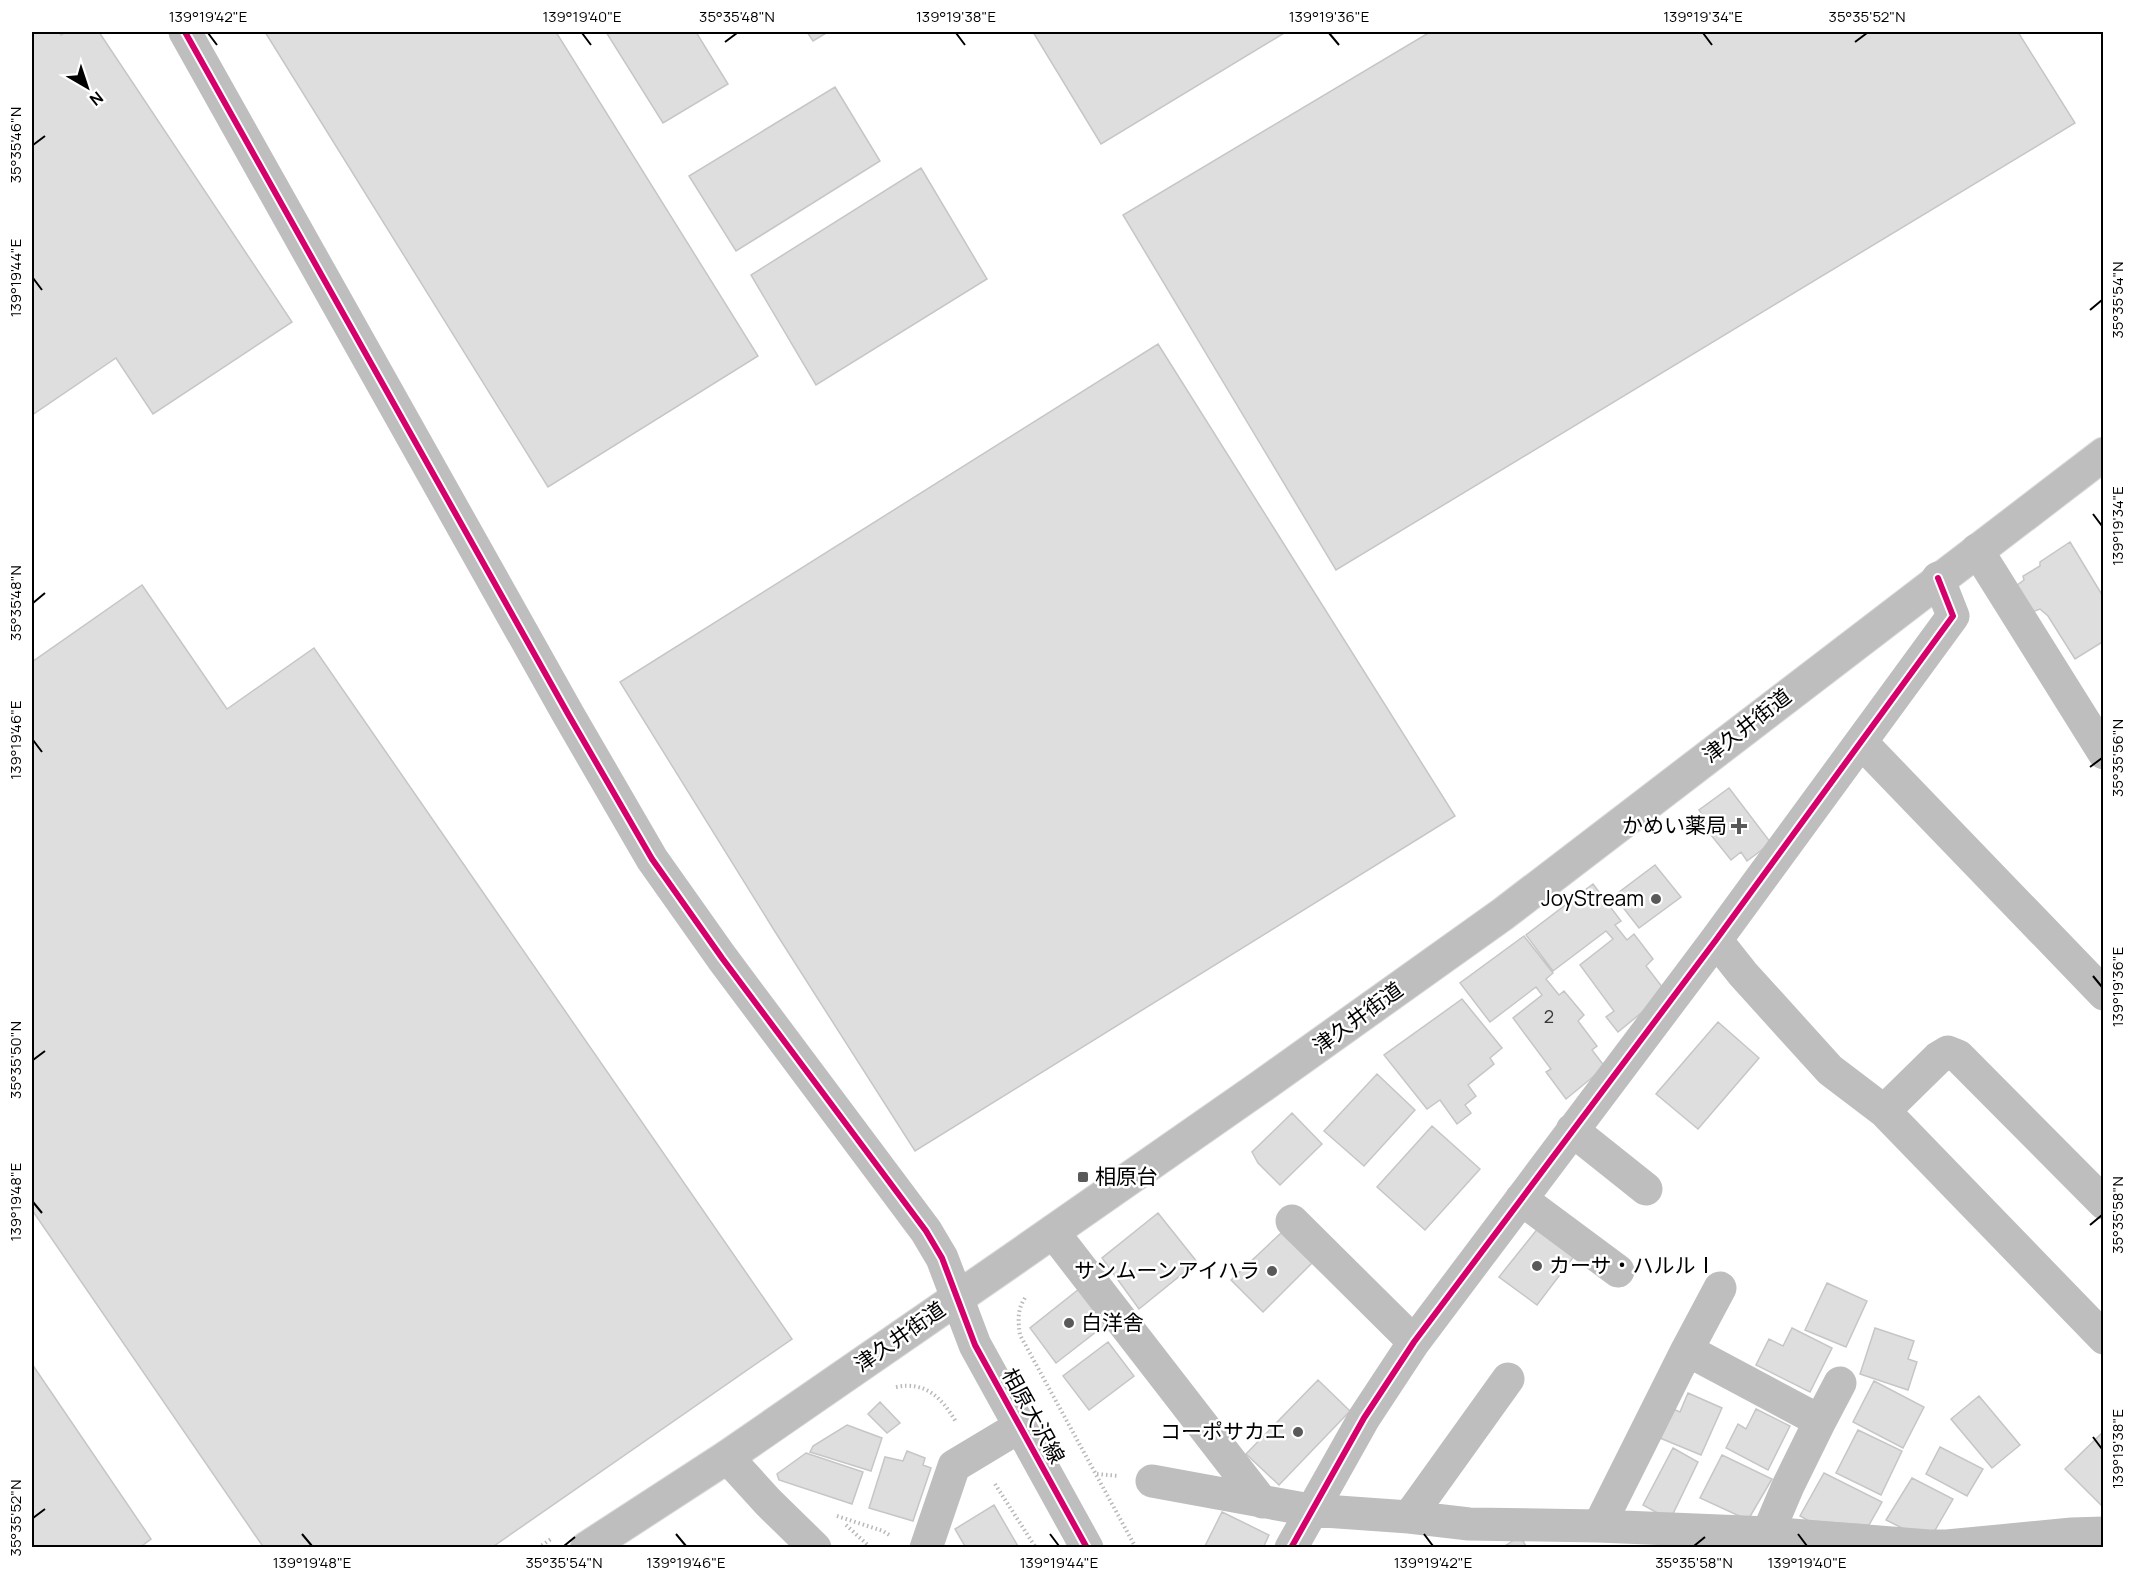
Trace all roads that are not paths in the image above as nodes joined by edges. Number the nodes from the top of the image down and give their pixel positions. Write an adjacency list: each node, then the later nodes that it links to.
1 (185, 32): 18 (main road, 相原大沢線)
2 (2103, 454): 3 (main road, 津久井街道)
3 (1977, 550): 4 (main road, 津久井街道); 6 (main road)
4 (1938, 578): 5 (main road); 15 (main road, 津久井街道)
5 (1861, 742): 7 (main road); 8 (main road)
6 (2103, 753)
7 (1716, 940): 9 (main road); 10 (main road)
8 (2103, 994)
9 (1884, 1111): 13 (main road); 19 (main road)
10 (1572, 1130): 11 (main road); 12 (main road)
11 (1646, 1189)
12 (1521, 1199): 16 (main road); 20 (main road)
13 (2103, 1203)
14 (1292, 1221): 20 (main road)
15 (1053, 1232): 18 (main road, 津久井街道); 28 (main road)
16 (1618, 1271)
17 (1720, 1288): 21 (main road)
18 (957, 1298): 25 (main road, 相原大沢線); 26 (main road, 津久井街道)
19 (2103, 1338)
20 (1414, 1342): 29 (main road)
21 (1687, 1350): 24 (main road); 31 (main road)
22 (1508, 1379): 30 (main road)
23 (1840, 1383): 24 (main road)
24 (1820, 1421): 32 (main road)
25 (1019, 1427): 38 (main road); 39 (main road, 相原大沢線)
26 (727, 1457): 35 (main road, 津久井街道); 37 (main road)
27 (1152, 1481): 28 (main road)
28 (1262, 1502): 29 (main road)
29 (1310, 1510): 30 (main road); 40 (main road)
30 (1424, 1519): 31 (main road); 41 (main road)
31 (1599, 1526): 33 (main road)
32 (1768, 1533): 33 (main road); 36 (main road)
33 (1670, 1538)
34 (2083, 1538): 36 (main road)
35 (598, 1545)
36 (1902, 1546)
37 (814, 1548)
38 (926, 1548)
39 (1088, 1548)
40 (1291, 1548)
41 (1455, 1548)

